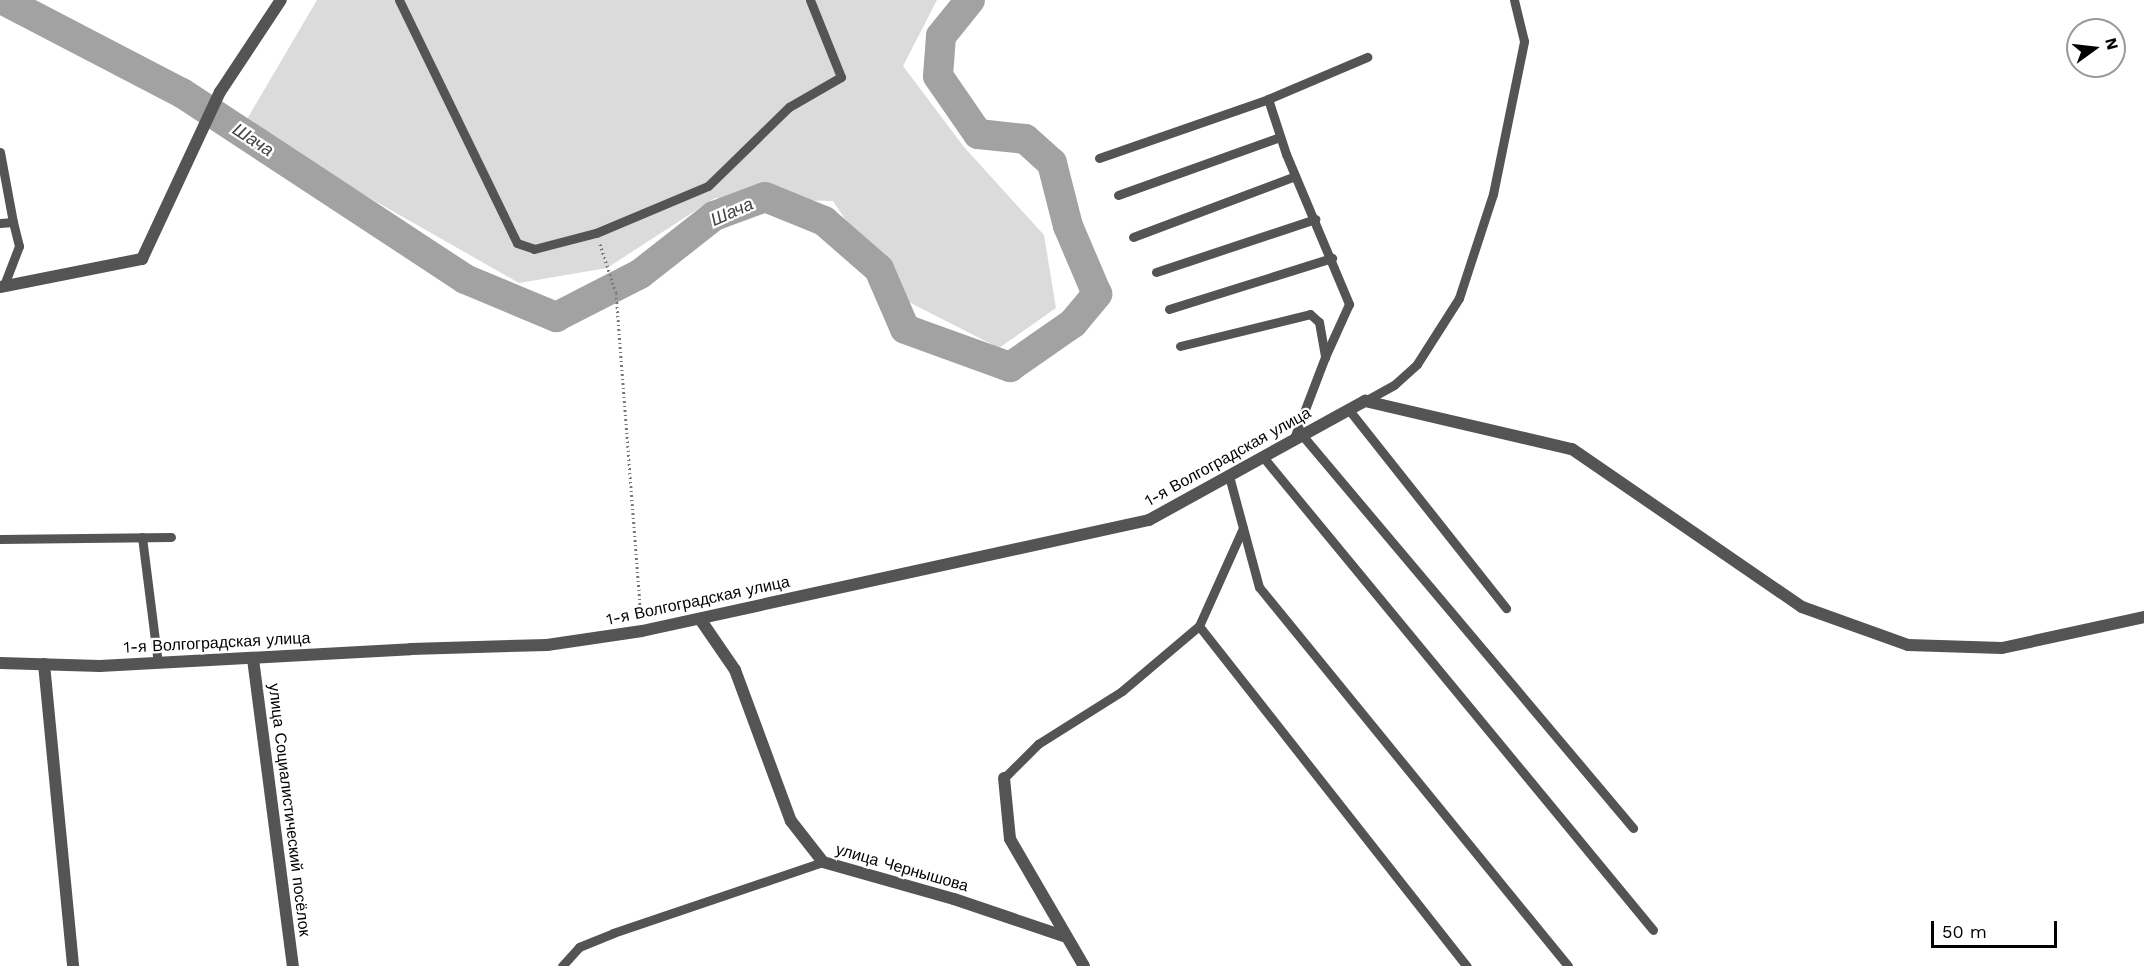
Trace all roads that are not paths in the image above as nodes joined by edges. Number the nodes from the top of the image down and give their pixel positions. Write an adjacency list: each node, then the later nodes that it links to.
1 (281, 0): 19 (street)
2 (399, 0): 3 (lane)
3 (810, 0)
4 (1514, 0): 23 (lane)
5 (1367, 57): 6 (lane)
6 (1268, 99): 7 (lane); 9 (lane)
7 (1280, 137): 10 (lane); 12 (lane)
8 (0, 152): 11 (lane)
9 (1099, 158)
10 (1295, 176): 13 (lane); 16 (lane)
11 (3, 183): 14 (lane)
12 (1118, 195)
13 (1314, 219): 17 (lane); 18 (lane)
14 (13, 222): 15 (lane); 19 (lane)
15 (0, 223)
16 (1133, 237)
17 (1332, 258): 20 (lane); 22 (lane)
18 (1156, 272)
19 (3, 284)
20 (1169, 309)
21 (1180, 346): 22 (lane)
22 (1325, 357): 25 (lane)
23 (1365, 401): 24 (street, 1-я Волгоградская улица); 33 (street)
24 (1349, 410): 25 (street, 1-я Волгоградская улица); 32 (lane)
25 (1297, 438): 26 (street, 1-я Волгоградская улица); 41 (lane)
26 (1263, 457): 27 (street, 1-я Волгоградская улица); 43 (lane)
27 (1229, 476): 28 (lane); 34 (street, 1-я Волгоградская улица)
28 (1243, 528): 35 (lane); 50 (lane)
29 (142, 537): 30 (lane); 31 (lane); 38 (lane)
30 (171, 537)
31 (0, 539)
32 (1506, 608)
33 (2144, 617)
34 (700, 619): 36 (street, 1-я Волгоградская улица); 42 (street, улица Чернышова)
35 (1199, 626): 40 (lane); 49 (lane)
36 (253, 659): 38 (street, 1-я Волгоградская улица); 46 (street, улица Социалистический посёлок)
37 (0, 663): 39 (street, 1-я Волгоградская улица)
38 (158, 663): 39 (street, 1-я Волгоградская улица)
39 (44, 664): 45 (street)
40 (1005, 778): 44 (street)
41 (1633, 828)
42 (823, 862): 44 (street, улица Чернышова); 47 (lane)
43 (1653, 930)
44 (1063, 936): 48 (street)
45 (74, 966)
46 (293, 966)
47 (562, 966)
48 (1083, 966)
49 (1467, 966)
50 (1568, 966)

